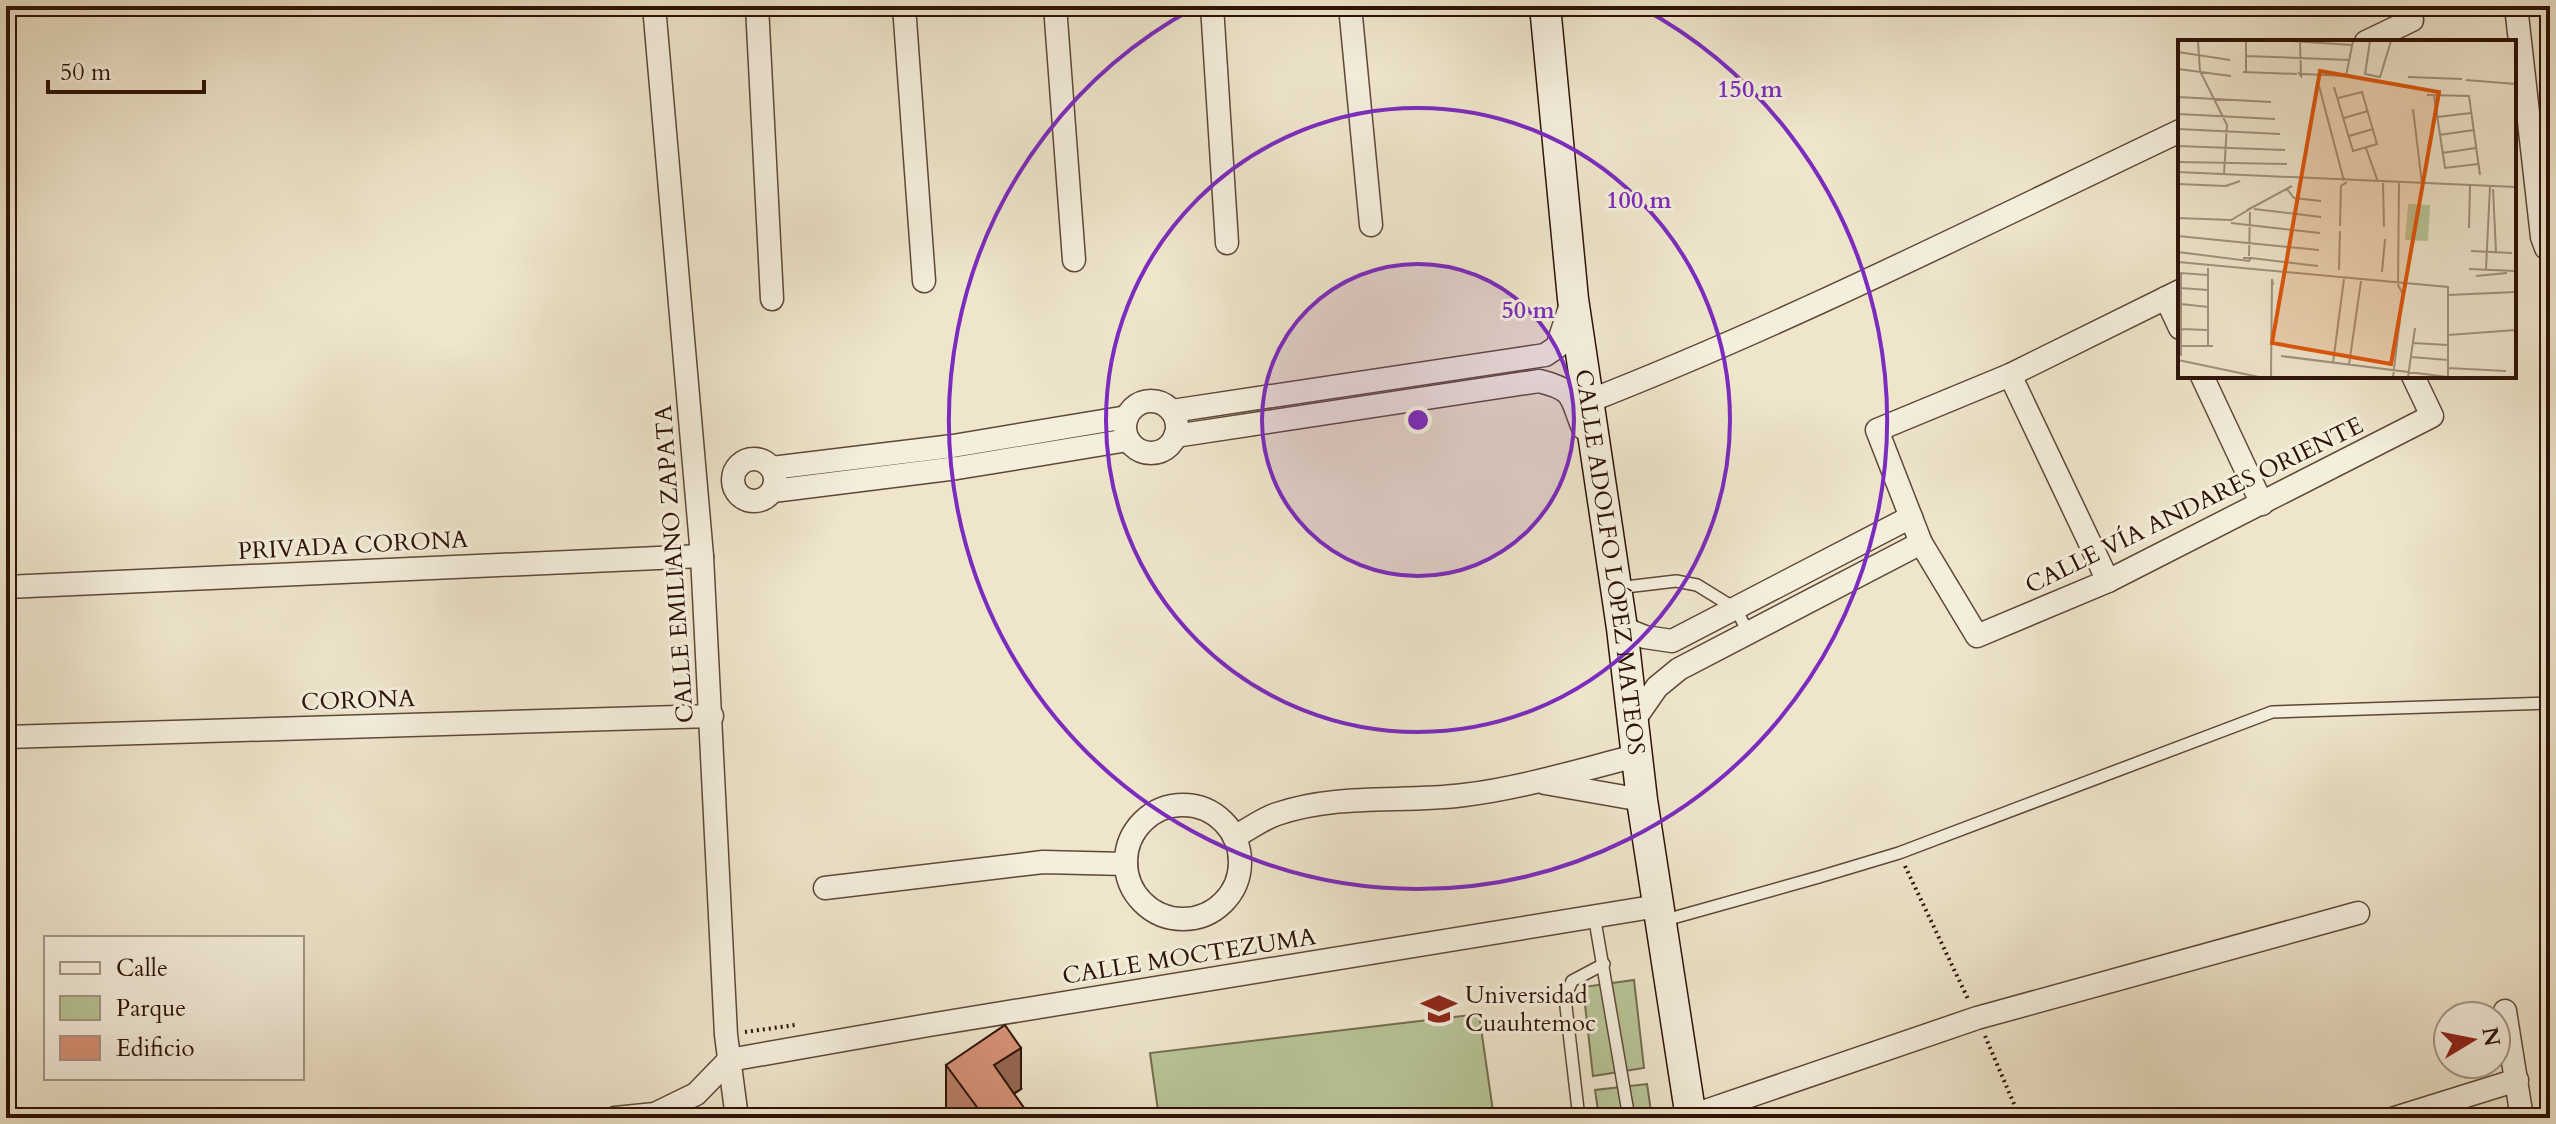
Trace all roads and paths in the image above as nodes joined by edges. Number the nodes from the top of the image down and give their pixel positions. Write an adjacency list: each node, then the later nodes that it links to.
1 (654, 6): 37 (street, CALLE EMILIANO ZAPATA)
2 (757, 6): 18 (street)
3 (904, 6): 16 (street)
4 (1055, 6): 15 (street)
5 (1212, 6): 13 (street)
6 (1350, 6): 12 (street)
7 (1545, 6): 19 (street, CALLE ADOLFO LÓPEZ MATEOS)
8 (2516, 6): 14 (street)
9 (2412, 20): 10 (street)
10 (2370, 40)
11 (2178, 132): 25 (street)
12 (1371, 225)
13 (1227, 243)
14 (2550, 250)
15 (1074, 260)
16 (924, 281)
17 (2173, 294): 20 (street); 21 (street)
18 (772, 299)
19 (1573, 299): 24 (street); 25 (street, CALLE ADOLFO LÓPEZ MATEOS)
20 (2178, 318)
21 (2010, 375): 35 (street); 38 (street)
22 (2203, 378): 34 (street)
23 (2414, 378): 34 (street, CALLE VÍA ANDARES ORIENTE)
24 (1340, 386): 26 (street); 27 (street)
25 (1589, 401): 30 (street, CALLE ADOLFO LÓPEZ MATEOS)
26 (1172, 411): 28 (street); 29 (street)
27 (1343, 411): 29 (street); 30 (street)
28 (1128, 429): 29 (street); 31 (street)
29 (1175, 436)
30 (1595, 446): 40 (street, CALLE ADOLFO LÓPEZ MATEOS)
31 (955, 457): 32 (street); 33 (street)
32 (772, 468): 33 (street); 33 (street)
33 (773, 491)
34 (2262, 504): 38 (street, CALLE VÍA ANDARES ORIENTE)
35 (1911, 517): 36 (street); 41 (street)
36 (1921, 543): 38 (street, CALLE VÍA ANDARES ORIENTE); 43 (street)
37 (702, 556): 39 (street, PRIVADA CORONA); 45 (street, CALLE EMILIANO ZAPATA)
38 (2108, 581)
39 (6, 587)
40 (1616, 588): 41 (lane); 42 (street, CALLE ADOLFO LÓPEZ MATEOS)
41 (1736, 609): 42 (street); 43 (lane)
42 (1622, 628): 46 (street, CALLE ADOLFO LÓPEZ MATEOS)
43 (1749, 634): 46 (street)
44 (2550, 703): 52 (lane)
45 (712, 716): 47 (street, CORONA); 61 (street, CALLE EMILIANO ZAPATA)
46 (1634, 720): 48 (street, CALLE ADOLFO LÓPEZ MATEOS)
47 (6, 737)
48 (1636, 756): 49 (street); 50 (street, CALLE ADOLFO LÓPEZ MATEOS)
49 (1533, 781): 50 (street); 51 (street)
50 (1642, 800): 55 (street, CALLE ADOLFO LÓPEZ MATEOS)
51 (1234, 837): 53 (street); 53 (street)
52 (1899, 853): 55 (lane); 59 (path)
53 (1126, 864): 54 (street)
54 (825, 888)
55 (1660, 913): 57 (street, CALLE MOCTEZUMA); 65 (street, CALLE ADOLFO LÓPEZ MATEOS)
56 (2358, 913): 59 (street)
57 (1594, 915): 58 (lane); 61 (street, CALLE MOCTEZUMA)
58 (1604, 964): 68 (lane); 69 (lane)
59 (1977, 1018): 65 (street); 70 (path)
60 (2512, 1051): 62 (street)
61 (729, 1060): 64 (street); 67 (street, CALLE EMILIANO ZAPATA)
62 (2517, 1080): 63 (street); 72 (street)
63 (2464, 1108): 71 (street)
64 (660, 1116): 66 (street)
65 (1691, 1117)
66 (615, 1118)
67 (737, 1118)
68 (1579, 1118)
69 (1629, 1118)
70 (2020, 1118)
71 (2395, 1118)
72 (2522, 1118)

